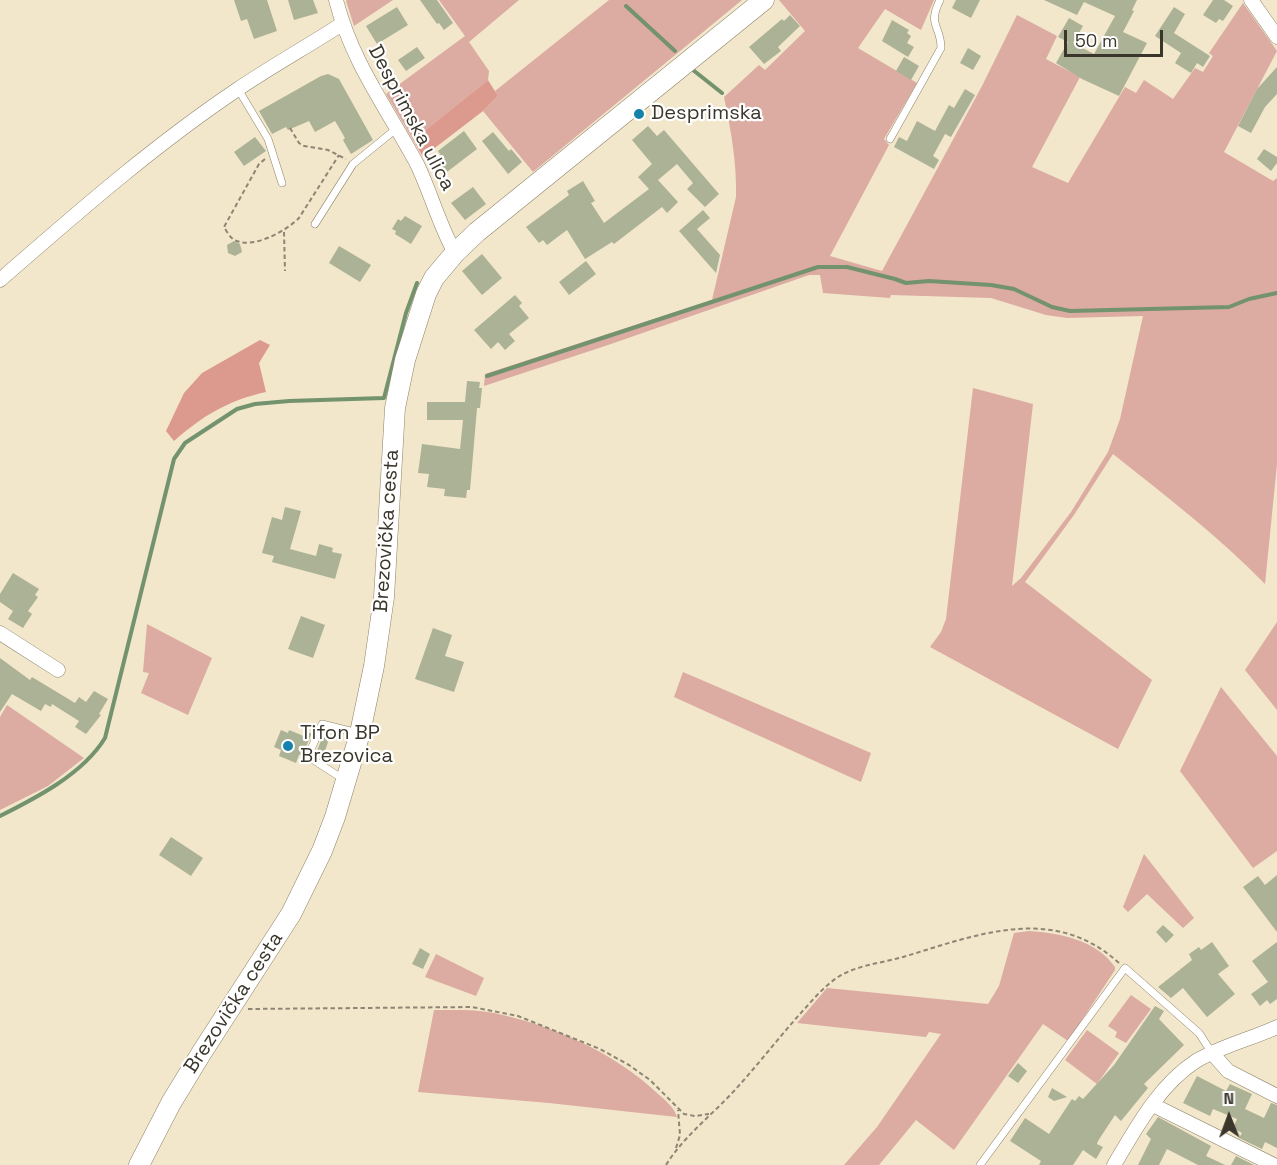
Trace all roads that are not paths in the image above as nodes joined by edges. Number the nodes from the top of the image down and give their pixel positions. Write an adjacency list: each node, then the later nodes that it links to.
1 (336, 0): 5 (street, Desprimska ulica)
2 (764, 0): 12 (main road, Brezovička cesta)
3 (940, 0): 9 (lane)
4 (1251, 0): 6 (street)
5 (342, 24): 7 (street); 8 (street, Desprimska ulica)
6 (1277, 37)
7 (238, 89): 10 (lane); 13 (street)
8 (396, 129): 11 (lane); 12 (street, Desprimska ulica)
9 (890, 139)
10 (282, 183)
11 (315, 224)
12 (455, 253): 16 (main road, Brezovička cesta)
13 (0, 280)
14 (0, 633): 15 (street)
15 (58, 670)
16 (360, 733): 17 (main road, Brezovička cesta); 17 (lane)
17 (347, 781): 22 (main road, Brezovička cesta)
18 (1277, 1028): 19 (street)
19 (1212, 1053): 20 (street); 21 (street); 23 (lane)
20 (1277, 1096)
21 (1153, 1105): 24 (street); 25 (street)
22 (140, 1165)
23 (980, 1165)
24 (1114, 1165)
25 (1274, 1165)

